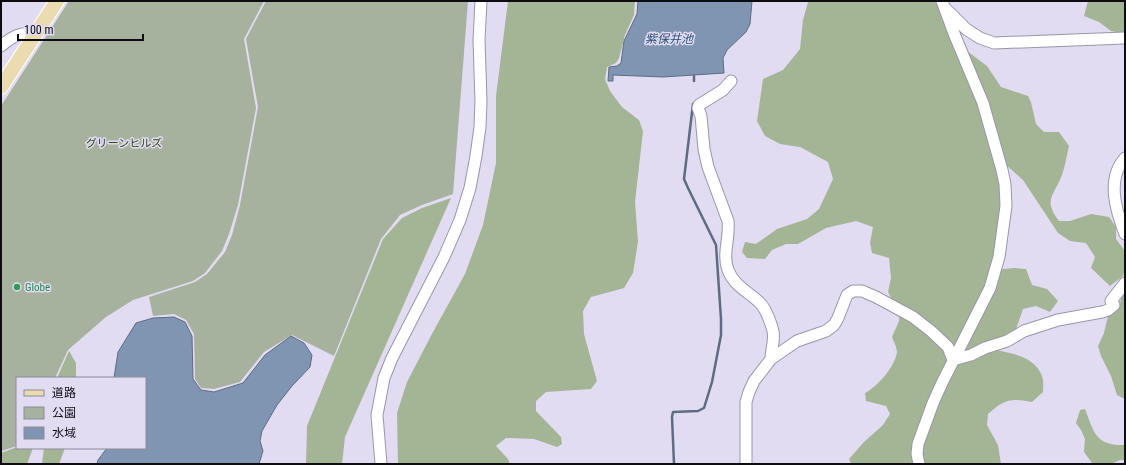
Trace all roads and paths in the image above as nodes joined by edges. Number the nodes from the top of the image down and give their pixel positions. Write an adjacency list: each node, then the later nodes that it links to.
1 (57, 1): 4 (main road)
2 (481, 1): 15 (street)
3 (943, 4): 5 (street); 13 (street)
4 (35, 34): 6 (street); 8 (main road)
5 (1125, 38)
6 (3, 41)
7 (731, 82): 12 (street)
8 (1, 87)
9 (1125, 158): 10 (street)
10 (1125, 234)
11 (1125, 282): 13 (street)
12 (771, 359): 13 (street); 14 (street)
13 (953, 360): 16 (street)
14 (743, 461)
15 (381, 464)
16 (919, 464)

